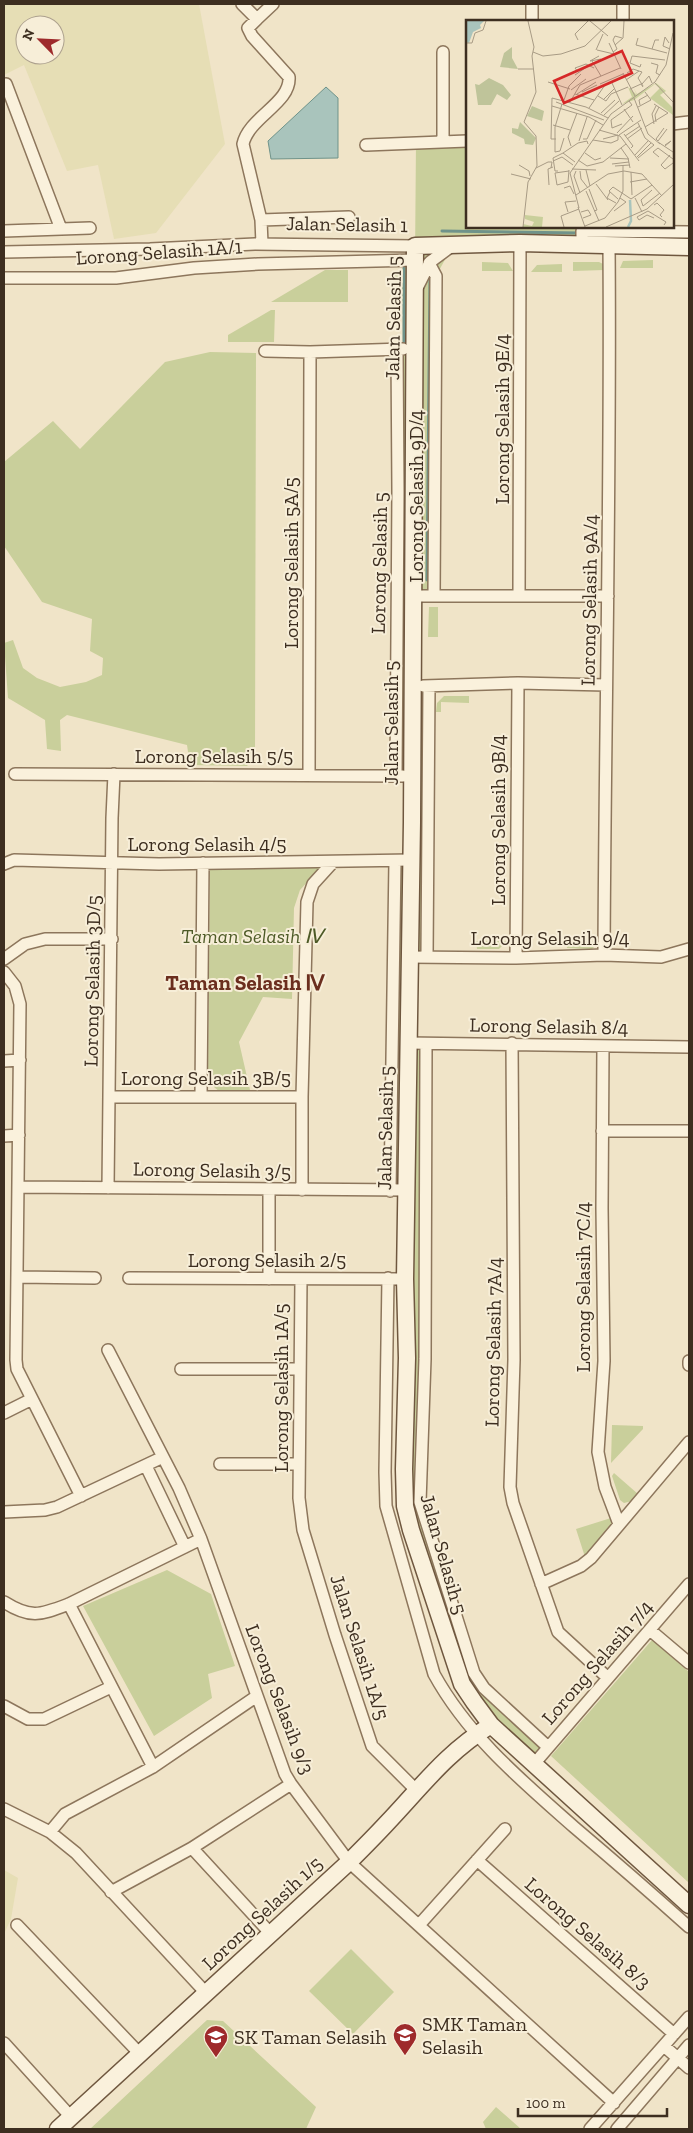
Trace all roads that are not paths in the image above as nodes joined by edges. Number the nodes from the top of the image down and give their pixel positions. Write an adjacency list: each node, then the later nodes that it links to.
1 (242, 4): 5 (street)
2 (273, 4): 5 (street)
3 (532, 4): 6 (street)
4 (623, 4): 7 (street)
5 (257, 19): 16 (street)
6 (532, 20)
7 (622, 20)
8 (443, 52): 13 (street)
9 (6, 84): 18 (street)
10 (689, 122): 11 (street)
11 (673, 124)
12 (466, 140): 13 (street)
13 (443, 141): 14 (street)
14 (366, 145)
15 (349, 217): 16 (street)
16 (261, 220): 23 (street)
17 (90, 228): 18 (street)
18 (61, 229): 19 (street)
19 (4, 231)
20 (689, 232): 21 (street)
21 (586, 234): 22 (street, Jalan Selasih 1); 24 (street, Jalan Selasih 1)
22 (520, 243): 27 (street, Jalan Selasih 1); 36 (street, Lorong Selasih 9E/4)
23 (259, 244): 26 (street, Jalan Selasih 1); 27 (street, Jalan Selasih 1); 28 (street)
24 (609, 246): 25 (street, Jalan Selasih 1); 37 (street, Lorong Selasih 9A/4)
25 (689, 247)
26 (4, 252)
27 (420, 256): 28 (street, Lorong Selasih 1A/1); 30 (street, Jalan Selasih 5); 35 (street, Lorong Selasih 9D/4)
28 (258, 264): 29 (street, Lorong Selasih 1A/1)
29 (4, 278)
30 (414, 348): 31 (street); 34 (street, Jalan Selasih 5)
31 (397, 350): 33 (street); 45 (street, Lorong Selasih 5)
32 (265, 351): 33 (street)
33 (310, 352): 44 (street, Lorong Selasih 5A/5)
34 (412, 596): 35 (street, Lorong Selasih 9D/4); 40 (street, Jalan Selasih 5)
35 (434, 596): 36 (street, Lorong Selasih 9D/4)
36 (519, 596): 37 (street, Lorong Selasih 9D/4)
37 (608, 596): 39 (street, Lorong Selasih 9A/4)
38 (518, 683): 39 (street); 41 (street); 56 (street, Lorong Selasih 9B/4)
39 (606, 685): 53 (street, Lorong Selasih 9A/4)
40 (412, 686): 41 (street); 45 (street, Jalan Selasih 5)
41 (429, 687): 55 (street)
42 (15, 774): 43 (street, Lorong Selasih 5/5)
43 (114, 774): 44 (street, Lorong Selasih 5/5); 48 (street, Lorong Selasih 3D/5)
44 (309, 775): 45 (street, Lorong Selasih 5/5)
45 (404, 776): 46 (street, Jalan Selasih 5)
46 (403, 860): 47 (street, Lorong Selasih 4/5); 54 (street, Jalan Selasih 5); 59 (street, Jalan Selasih 5)
47 (333, 862): 50 (street, Lorong Selasih 4/5); 69 (street)
48 (112, 863): 49 (street, Lorong Selasih 4/5); 50 (street, Lorong Selasih 4/5); 51 (street, Lorong Selasih 3D/5)
49 (4, 864)
50 (204, 864): 68 (street)
51 (112, 938): 57 (street); 67 (street, Lorong Selasih 3D/5)
52 (689, 949): 53 (street, Lorong Selasih 9/4)
53 (604, 955): 56 (street, Lorong Selasih 9/4)
54 (409, 957): 55 (street, Lorong Selasih 9/4); 59 (street, Jalan Selasih 5)
55 (427, 957): 56 (street, Lorong Selasih 9/4)
56 (516, 958)
57 (4, 959)
58 (4, 972): 65 (street)
59 (401, 1026): 61 (street, Jalan Selasih 5); 78 (street, Jalan Selasih 5)
60 (512, 1043): 62 (street, Lorong Selasih 8/4); 63 (street, Lorong Selasih 8/4); 104 (street, Lorong Selasih 7A/4)
61 (408, 1044): 62 (street, Lorong Selasih 8/4); 78 (street, Jalan Selasih 5)
62 (426, 1044): 116 (street)
63 (603, 1046): 64 (street, Lorong Selasih 8/4); 70 (street, Lorong Selasih 7C/4)
64 (689, 1047)
65 (20, 1060): 66 (street); 72 (street)
66 (4, 1061)
67 (110, 1097): 68 (street, Lorong Selasih 3B/5); 75 (street, Lorong Selasih 3D/5)
68 (201, 1097): 69 (street, Lorong Selasih 3B/5)
69 (302, 1097): 77 (street)
70 (602, 1131): 71 (street); 101 (street, Lorong Selasih 7C/4)
71 (689, 1131)
72 (19, 1135): 73 (street); 74 (street)
73 (4, 1136)
74 (18, 1187): 75 (street, Lorong Selasih 3/5); 79 (street)
75 (108, 1188): 76 (street, Lorong Selasih 3/5)
76 (269, 1189): 77 (street, Lorong Selasih 3/5); 83 (street)
77 (302, 1190): 78 (street, Lorong Selasih 3/5)
78 (398, 1190): 85 (street, Jalan Selasih 5)
79 (17, 1277): 80 (street); 91 (street)
80 (95, 1278)
81 (129, 1278): 83 (street, Lorong Selasih 2/5)
82 (388, 1278): 84 (street, Lorong Selasih 2/5); 85 (street, Lorong Selasih 2/5); 115 (street, Jalan Selasih 5)
83 (269, 1279): 84 (street, Lorong Selasih 2/5)
84 (300, 1279): 90 (street, Lorong Selasih 1A/5)
85 (405, 1279): 114 (street, Jalan Selasih 5)
86 (108, 1350): 94 (street, Lorong Selasih 9/3)
87 (689, 1361): 88 (street)
88 (689, 1365)
89 (181, 1369): 90 (street)
90 (299, 1369): 96 (street, Lorong Selasih 1A/5)
91 (32, 1399): 92 (street); 98 (street)
92 (4, 1413)
93 (689, 1442): 101 (street)
94 (163, 1457): 97 (street); 102 (street, Lorong Selasih 9/3)
95 (220, 1464): 96 (street)
96 (299, 1464): 99 (street, Lorong Selasih 1A/5)
97 (146, 1466): 98 (street); 103 (street)
98 (81, 1496): 100 (street)
99 (299, 1498): 120 (street, Jalan Selasih 1A/5)
100 (4, 1514)
101 (619, 1524): 104 (street)
102 (201, 1538): 103 (street); 112 (street, Lorong Selasih 9/3)
103 (185, 1547): 107 (street)
104 (541, 1584): 110 (street, Lorong Selasih 7A/4)
105 (689, 1584): 108 (street, Lorong Selasih 7/4)
106 (4, 1602): 107 (street)
107 (69, 1604): 111 (street)
108 (650, 1630): 109 (street); 110 (street, Lorong Selasih 7/4)
109 (689, 1663)
110 (608, 1678): 116 (street, Lorong Selasih 7/4)
111 (111, 1686): 113 (street); 118 (street)
112 (257, 1696): 118 (street); 119 (street, Lorong Selasih 9/3)
113 (4, 1706)
114 (491, 1725): 115 (street, Lorong Selasih 1/5); 117 (street, Jalan Selasih 5)
115 (476, 1734): 120 (street, Lorong Selasih 1/5); 131 (street, Jalan Selasih 5)
116 (548, 1747): 117 (street, Lorong Selasih 7/4)
117 (534, 1764): 128 (street, Jalan Selasih 5)
118 (152, 1767): 123 (street)
119 (291, 1784): 124 (street); 126 (street, Lorong Selasih 9/3)
120 (416, 1790): 126 (street, Lorong Selasih 1/5)
121 (4, 1809): 123 (street)
122 (505, 1829): 125 (street)
123 (50, 1832): 127 (street)
124 (192, 1848): 127 (street); 132 (street)
125 (477, 1860): 130 (street); 135 (street, Lorong Selasih 8/3)
126 (349, 1862): 130 (street, Lorong Selasih 9/3); 132 (street, Lorong Selasih 1/5)
127 (111, 1892): 133 (street)
128 (689, 1905)
129 (17, 1925): 139 (street)
130 (419, 1925): 142 (street, Lorong Selasih 9/3)
131 (689, 1927)
132 (270, 1934): 133 (street, Lorong Selasih 1/5)
133 (206, 1993): 139 (street, Lorong Selasih 1/5)
134 (689, 2017): 135 (street)
135 (674, 2034): 138 (street)
136 (4, 2043): 143 (street)
137 (689, 2045): 140 (street)
138 (664, 2046): 140 (street); 142 (street)
139 (140, 2054): 143 (street, Lorong Selasih 1/5)
140 (678, 2058): 141 (street); 146 (street)
141 (689, 2068)
142 (614, 2103): 145 (street)
143 (71, 2117): 144 (street, Lorong Selasih 1/5)
144 (58, 2129)
145 (590, 2129)
146 (617, 2129)

